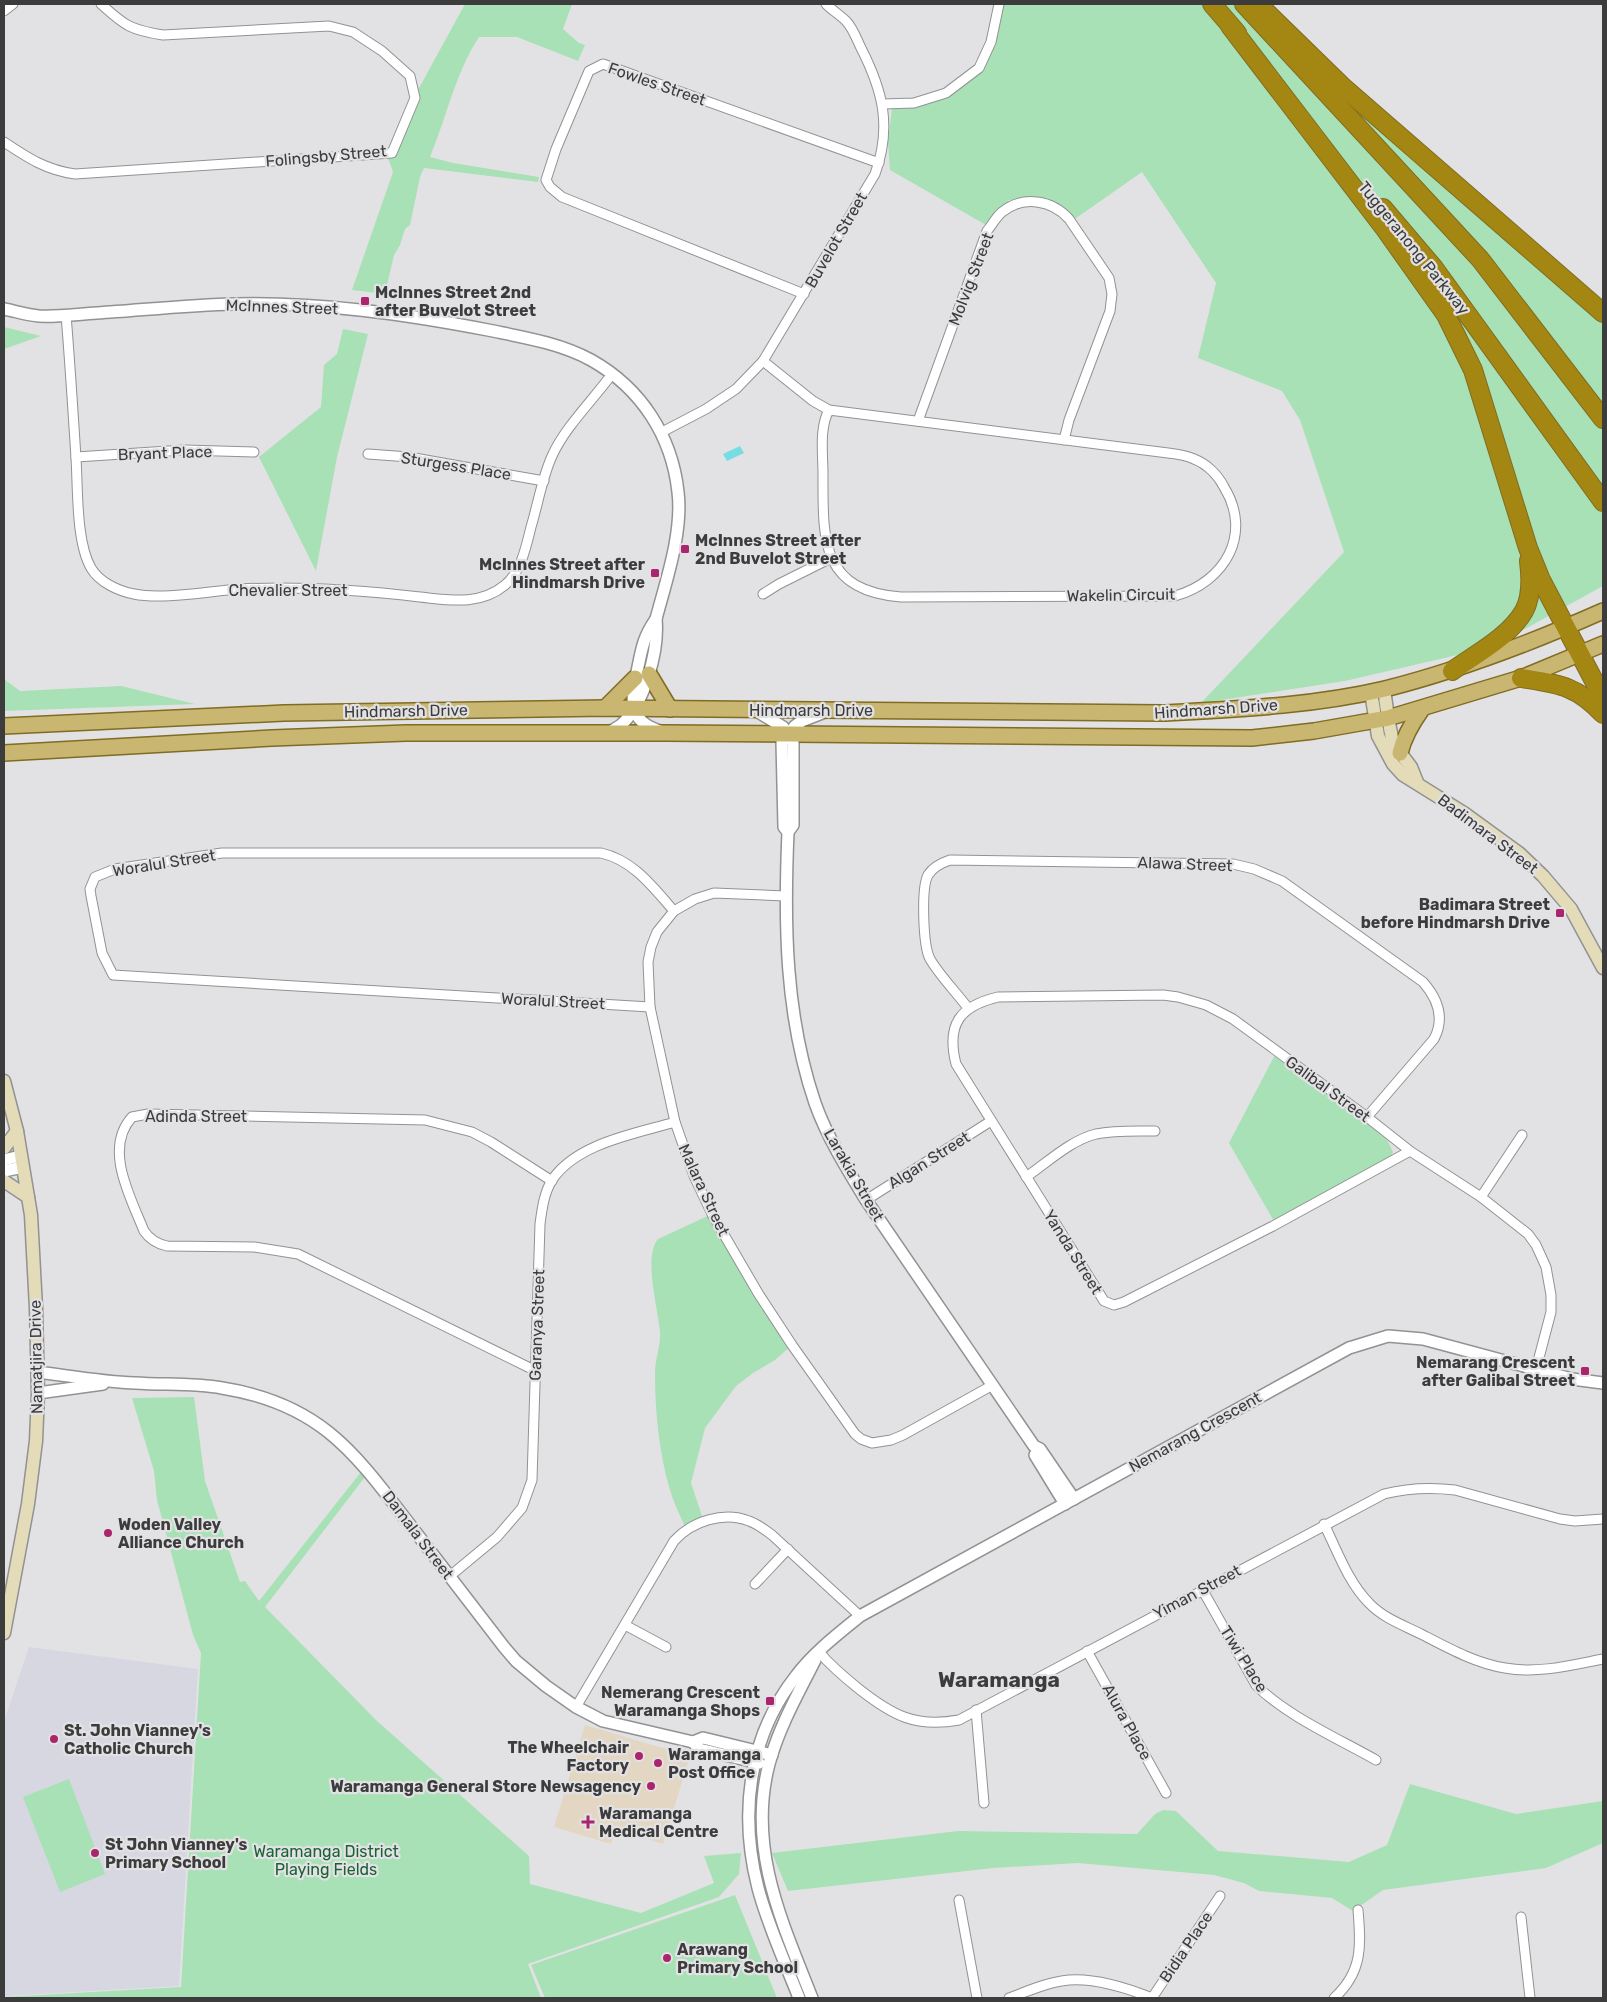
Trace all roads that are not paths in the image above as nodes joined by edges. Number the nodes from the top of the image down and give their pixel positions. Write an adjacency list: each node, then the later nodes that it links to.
1 (13, 4): 8 (street)
2 (101, 4): 11 (street, Folingsby Street)
3 (826, 4): 10 (street, Buvelot Street)
4 (999, 4): 10 (street)
5 (1212, 4): 9 (highway, Tuggeranong Parkway)
6 (1244, 4): 20 (highway)
7 (1258, 4): 15 (highway)
8 (4, 11)
9 (1230, 26): 28 (highway, Tuggeranong Parkway); 29 (highway)
10 (884, 104): 12 (street, Buvelot Street)
11 (4, 142)
12 (879, 163): 13 (street, Buvelot Street); 13 (street, Fowles Street)
13 (804, 294): 17 (street, Buvelot Street)
14 (4, 309): 16 (street, McInnes Street)
15 (1603, 313)
16 (66, 315): 18 (street, McInnes Street); 26 (street, Chevalier Street)
17 (763, 361): 19 (street, Wakelin Circuit); 22 (street, Buvelot Street)
18 (612, 374): 22 (street, McInnes Street); 27 (street, Chevalier Street)
19 (829, 410): 21 (street, Wakelin Circuit); 30 (street, Wakelin Circuit)
20 (1603, 419)
21 (918, 421): 23 (street, Wakelin Circuit); 23 (street, Molvig Street)
22 (662, 432): 37 (street, McInnes Street)
23 (1064, 440): 30 (street, Wakelin Circuit)
24 (254, 452): 26 (street, Bryant Place)
25 (368, 454): 27 (street, Sturgess Place)
26 (76, 457): 27 (street, Chevalier Street)
27 (544, 481)
28 (1603, 502)
29 (1528, 548): 33 (highway); 36 (highway)
30 (831, 558): 31 (street)
31 (763, 594)
32 (1603, 611): 33 (main road, Hindmarsh Drive)
33 (1566, 627): 35 (highway); 36 (main road, Hindmarsh Drive)
34 (1603, 644): 35 (main road, Hindmarsh Drive)
35 (1581, 655): 38 (main road, Hindmarsh Drive); 40 (highway)
36 (1452, 671): 39 (main road, Hindmarsh Drive)
37 (642, 676): 41 (main road); 42 (street, McInnes Street); 43 (main road)
38 (1521, 678): 44 (main road, Hindmarsh Drive); 47 (highway)
39 (1378, 690): 46 (main road, Hindmarsh Drive); 48 (main road, Badimara Street)
40 (1603, 698)
41 (605, 708): 42 (main road, Hindmarsh Drive); 49 (main road, Hindmarsh Drive)
42 (634, 708): 43 (main road, Hindmarsh Drive); 50 (street, McInnes Street); 51 (street)
43 (670, 709): 45 (main road, Hindmarsh Drive)
44 (1422, 709): 48 (main road, Hindmarsh Drive); 55 (main road)
45 (755, 710): 46 (main road, Hindmarsh Drive); 52 (street)
46 (829, 710): 52 (street)
47 (1603, 714)
48 (1381, 719): 52 (main road, Hindmarsh Drive); 55 (main road, Badimara Street); 57 (main road, Badimara Street)
49 (4, 726)
50 (608, 733): 51 (main road, Hindmarsh Drive); 53 (main road, Hindmarsh Drive)
51 (665, 733): 52 (main road, Hindmarsh Drive)
52 (788, 734): 58 (street, Larakia Street)
53 (36, 751): 54 (main road, Hindmarsh Drive); 56 (main road)
54 (4, 753)
55 (1400, 753): 57 (main road, Badimara Street)
56 (4, 763)
57 (1417, 782): 60 (main road, Badimara Street)
58 (785, 896): 59 (street, Malara Street); 80 (street, Larakia Street)
59 (674, 911): 61 (street, Malara Street); 61 (street, Woralul Street)
60 (1603, 968)
61 (650, 1006): 66 (street, Malara Street)
62 (968, 1008): 64 (street, Galibal Street); 64 (street, Alawa Street); 65 (street, Yanda Street)
63 (4, 1081): 67 (main road, Namatjira Drive)
64 (1367, 1117): 71 (street, Galibal Street)
65 (991, 1121): 75 (street, Yanda Street); 80 (street, Algan Street)
66 (675, 1122): 77 (street, Garanya Street); 86 (street, Malara Street)
67 (17, 1131): 70 (main road); 73 (main road, Namatjira Drive)
68 (1155, 1131): 75 (street)
69 (1522, 1135): 79 (street)
70 (4, 1148)
71 (1410, 1151): 75 (street, Yanda Street); 79 (street, Galibal Street)
72 (4, 1160): 73 (street)
73 (22, 1161): 74 (street); 78 (main road, Namatjira Drive)
74 (4, 1172)
75 (1026, 1177)
76 (4, 1181): 78 (main road)
77 (552, 1181): 82 (street, Garanya Street); 82 (street, Adinda Street)
78 (28, 1197): 83 (main road, Namatjira Drive)
79 (1481, 1197): 81 (street, Galibal Street)
80 (866, 1200): 86 (street, Larakia Street)
81 (1536, 1369): 85 (street, Nemarang Crescent); 88 (street, Nemarang Crescent)
82 (536, 1371): 92 (street, Garanya Street)
83 (38, 1372): 84 (street, Damala Street); 87 (main road, Namatjira Drive)
84 (117, 1382): 87 (street, Damala Street); 92 (street, Damala Street)
85 (1603, 1383)
86 (992, 1386): 88 (street, Larakia Street)
87 (38, 1393): 97 (main road, Namatjira Drive)
88 (1069, 1501): 95 (street, Nemarang Crescent)
89 (1603, 1519): 90 (street, Yiman Street)
90 (1324, 1524): 94 (street, Yiman Street); 101 (street)
91 (788, 1549): 93 (street); 95 (street); 96 (street)
92 (450, 1576): 102 (street, Damala Street)
93 (755, 1584)
94 (1202, 1590): 99 (street, Yiman Street); 106 (street, Tiwi Place)
95 (860, 1616): 100 (street, Nemarang Crescent)
96 (625, 1625): 98 (street); 102 (street)
97 (4, 1632)
98 (666, 1647)
99 (1087, 1651): 103 (street, Yiman Street); 107 (street, Alura Place)
100 (819, 1652): 103 (street, Yiman Street); 104 (street, Nemarang Crescent); 105 (street, Nemarang Crescent)
101 (1603, 1659)
102 (576, 1707): 104 (street, Damala Street)
103 (976, 1710): 108 (street)
104 (755, 1757): 105 (street, Damala Street); 113 (street, Nemarang Crescent)
105 (771, 1759): 114 (street, Nemarang Crescent)
106 (1376, 1760)
107 (1166, 1793)
108 (984, 1803)
109 (1220, 1896): 117 (street, Bidia Place)
110 (959, 1900): 115 (street)
111 (1358, 1910): 118 (street)
112 (1521, 1918): 119 (street)
113 (800, 1998)
114 (812, 1998)
115 (977, 1998)
116 (1009, 1998): 117 (street)
117 (1152, 1998)
118 (1334, 1998)
119 (1530, 1998)

